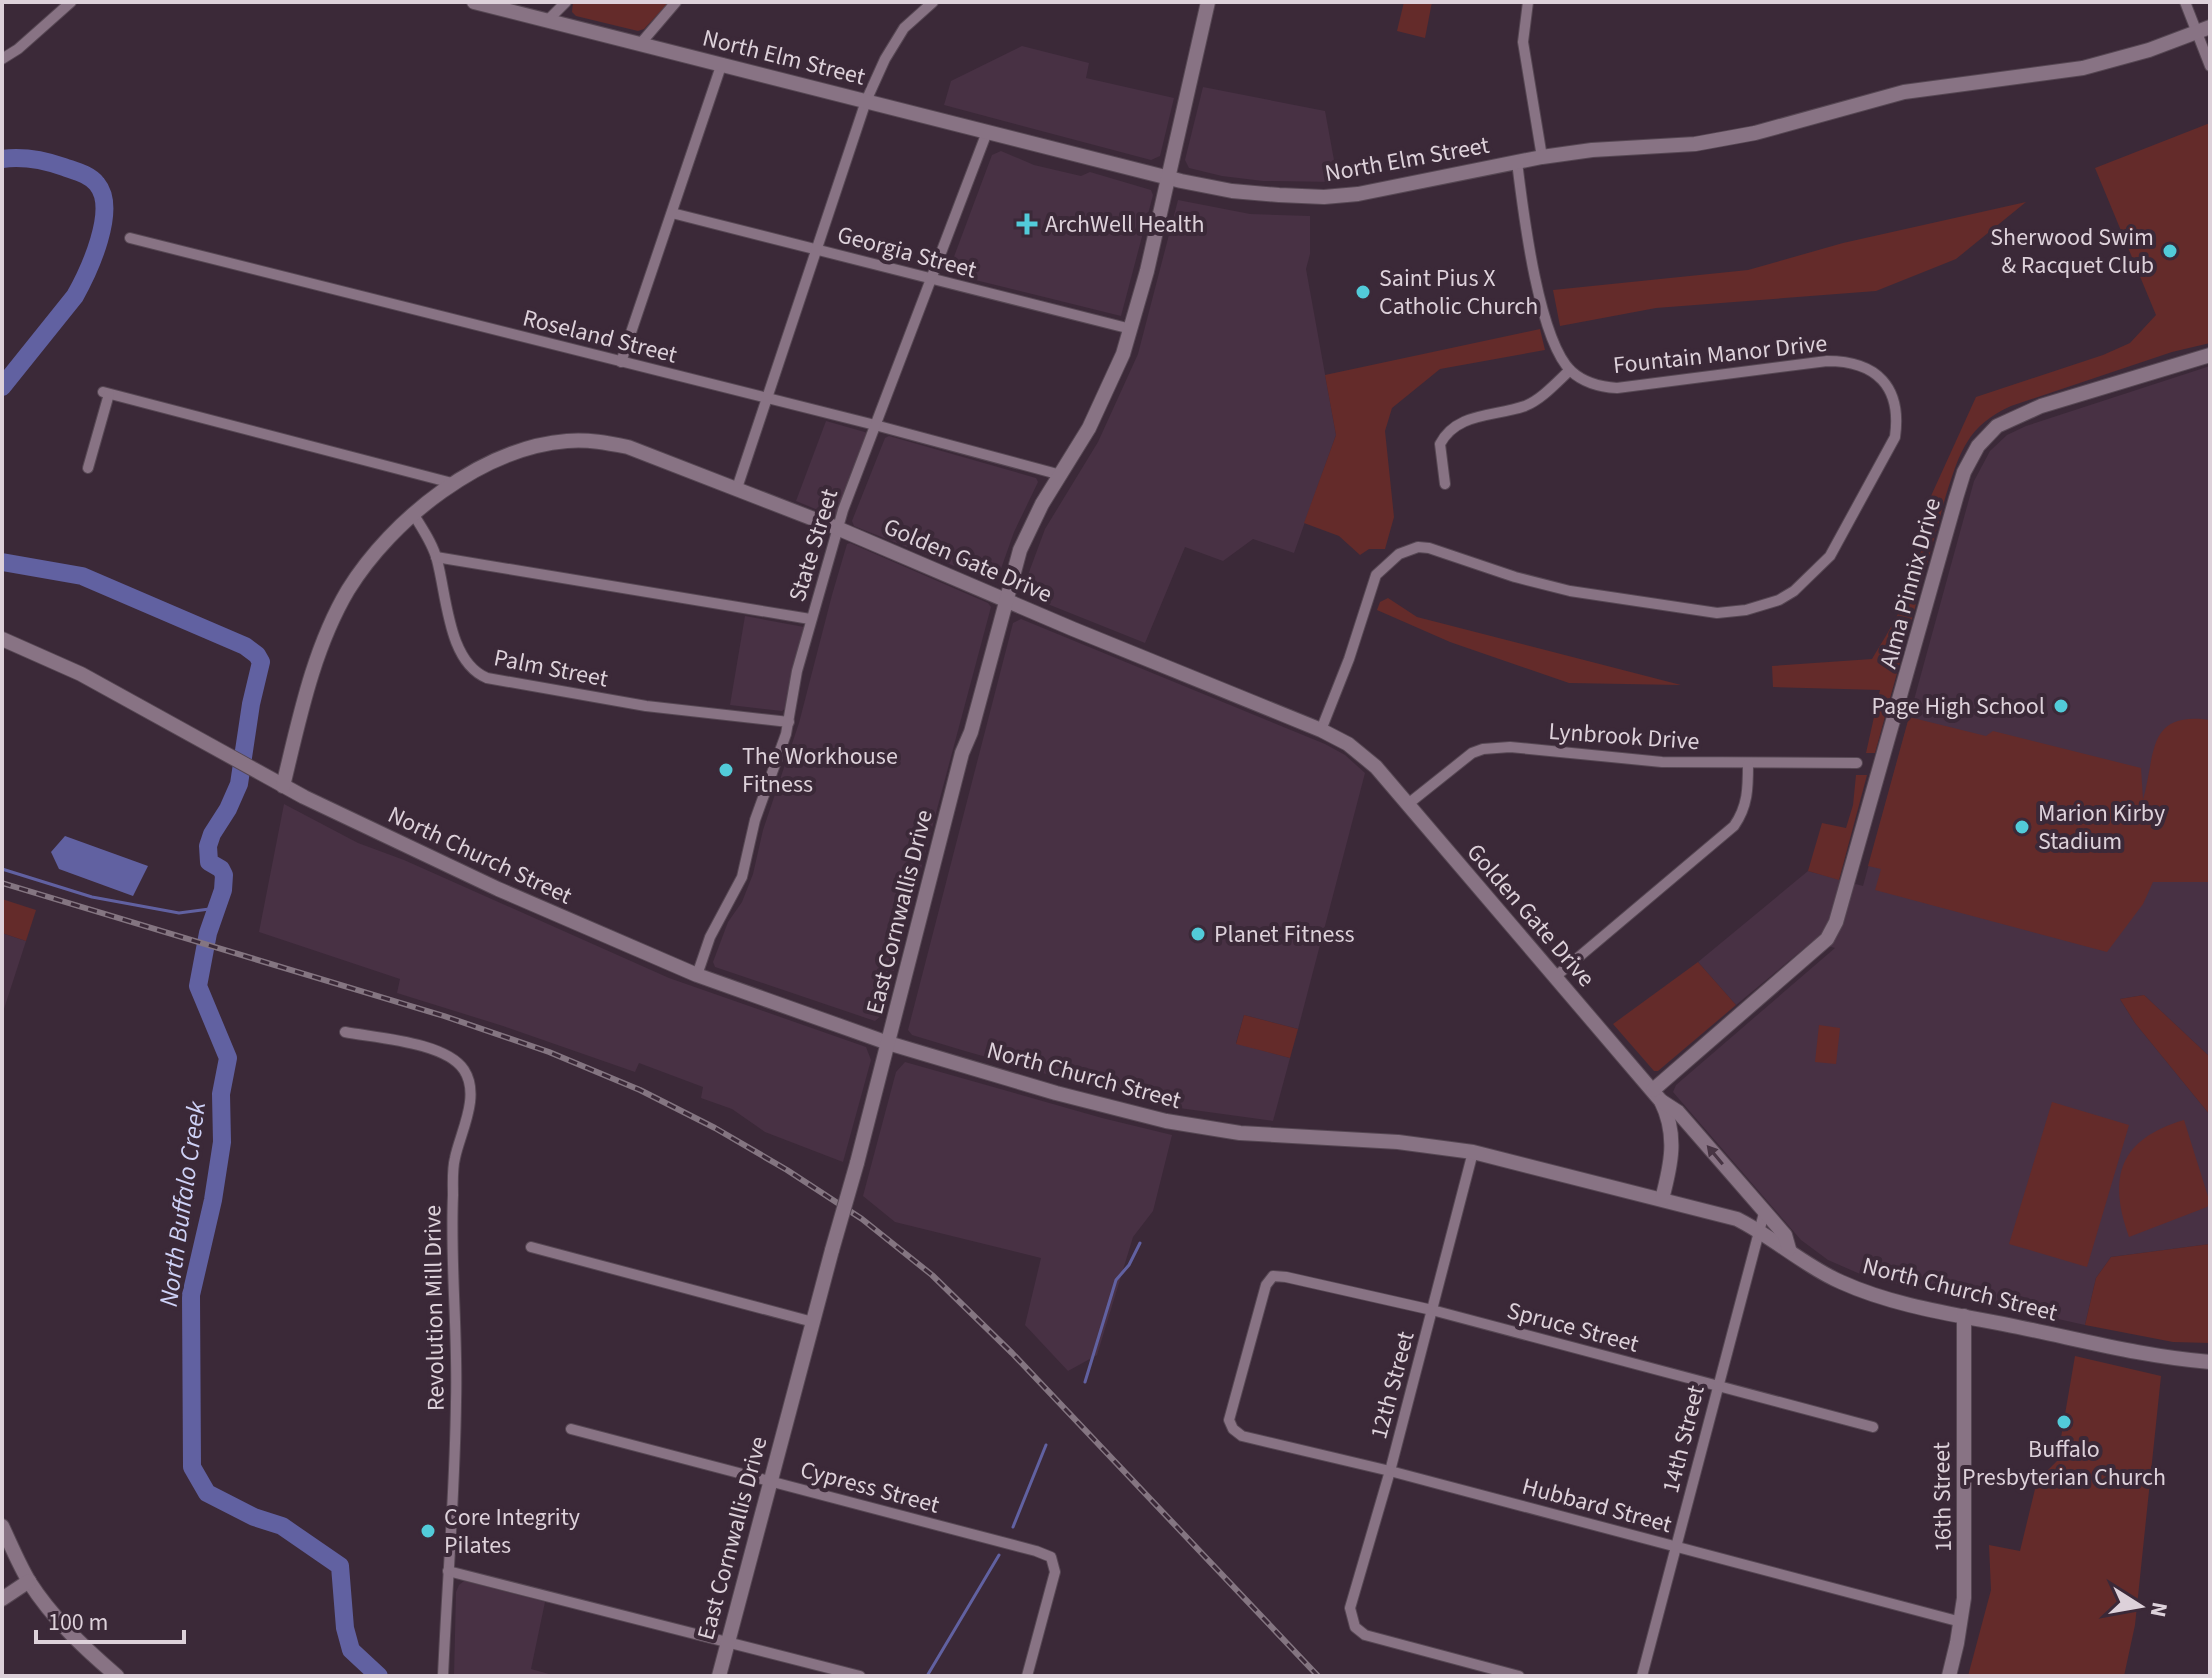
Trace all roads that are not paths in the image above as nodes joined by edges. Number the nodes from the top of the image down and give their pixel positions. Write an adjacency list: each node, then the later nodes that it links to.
1 (71, 2): 12 (street)
2 (474, 2): 9 (main road, North Elm Street)
3 (566, 2): 9 (street)
4 (676, 2): 11 (street)
5 (933, 2): 15 (street)
6 (1208, 2): 19 (main road, East Cornwallis Drive)
7 (1528, 2): 17 (street)
8 (2185, 2): 10 (street)
9 (548, 20): 11 (main road, North Elm Street)
10 (2204, 29): 14 (street); 17 (main road, North Elm Street)
11 (641, 43): 13 (main road, North Elm Street)
12 (2, 59)
13 (722, 63): 15 (main road, North Elm Street); 20 (street)
14 (2210, 66)
15 (866, 101): 16 (main road, North Elm Street); 22 (street)
16 (987, 132): 19 (main road, North Elm Street); 23 (street, State Street)
17 (1542, 157): 18 (main road, North Elm Street)
18 (1517, 162): 19 (main road, North Elm Street); 27 (street)
19 (1169, 178): 24 (main road, East Cornwallis Drive)
20 (672, 213): 22 (street, Georgia Street); 26 (street)
21 (130, 238): 26 (street, Roseland Street)
22 (817, 249): 23 (street, Georgia Street); 28 (street)
23 (932, 279): 24 (street, Georgia Street); 29 (street, State Street)
24 (1131, 329): 31 (main road, East Cornwallis Drive)
25 (2210, 355): 51 (main road, Alma Pinnix Drive)
26 (621, 362): 28 (street, Roseland Street)
27 (1570, 370): 33 (street); 42 (street, Fountain Manor Drive)
28 (768, 398): 29 (street, Roseland Street); 34 (street)
29 (875, 425): 31 (street, Roseland Street); 36 (street, State Street)
30 (88, 468): 32 (street)
31 (1061, 475): 38 (main road, East Cornwallis Drive)
32 (452, 483): 34 (main road, Golden Gate Drive); 35 (main road, Golden Gate Drive)
33 (1445, 484)
34 (737, 488): 36 (main road, Golden Gate Drive)
35 (414, 515): 37 (street, Palm Street); 45 (main road, Golden Gate Drive)
36 (837, 528): 38 (main road, Golden Gate Drive); 39 (street, State Street)
37 (436, 557): 39 (street); 41 (street, Palm Street)
38 (1005, 600): 42 (main road, Golden Gate Drive); 50 (main road, East Cornwallis Drive)
39 (810, 619): 41 (street, State Street)
40 (2, 639): 45 (main road, North Church Street)
41 (789, 722): 47 (street, State Street)
42 (1321, 730): 46 (main road, Golden Gate Drive)
43 (1857, 763): 44 (street, Lynbrook Drive)
44 (1748, 764): 46 (street, Lynbrook Drive); 48 (street)
45 (283, 786): 47 (main road, North Church Street)
46 (1408, 804): 48 (main road, Golden Gate Drive)
47 (697, 975): 50 (main road, North Church Street)
48 (1555, 977): 51 (main road, Golden Gate Drive)
49 (345, 1032): 70 (street, Revolution Mill Drive)
50 (888, 1043): 52 (main road, North Church Street); 60 (main road, East Cornwallis Drive, bridge)
51 (1657, 1096): 53 (main road, Golden Gate Drive); 54 (main road, Golden Gate Drive, one-way to 51)
52 (1473, 1152): 53 (main road, North Church Street); 58 (street, 12th Street)
53 (1662, 1199): 55 (main road, North Church Street)
54 (1764, 1213): 55 (street, 14th Street); 57 (main road, Golden Gate Drive)
55 (1760, 1231): 57 (main road, North Church Street); 62 (street, 14th Street)
56 (531, 1247): 60 (street)
57 (1789, 1249): 59 (main road, North Church Street)
58 (1432, 1310): 62 (street, Spruce Street); 63 (street, Spruce Street); 66 (street, 12th Street)
59 (1964, 1316): 61 (main road, North Church Street); 73 (main road, 16th Street)
60 (813, 1322): 67 (main road, East Cornwallis Drive)
61 (2210, 1362)
62 (1717, 1385): 64 (street, Spruce Street); 69 (street, 14th Street)
63 (1229, 1420): 66 (street, Hubbard Street)
64 (1873, 1427)
65 (571, 1429): 67 (street, Cypress Street)
66 (1390, 1471): 69 (street, Hubbard Street); 80 (street, 12th Street)
67 (770, 1481): 74 (main road, East Cornwallis Drive); 79 (street, Cypress Street)
68 (2, 1526): 71 (main road)
69 (1676, 1547): 73 (street, Hubbard Street); 81 (street, 14th Street)
70 (448, 1571): 74 (street); 76 (street, Revolution Mill Drive)
71 (29, 1581): 72 (main road); 75 (main road)
72 (2, 1599)
73 (1961, 1622): 82 (main road, 16th Street)
74 (728, 1641): 77 (main road, East Cornwallis Drive); 78 (street)
75 (117, 1676)
76 (443, 1676)
77 (719, 1676)
78 (860, 1676)
79 (1027, 1676)
80 (1519, 1676)
81 (1642, 1676)
82 (1949, 1676)

